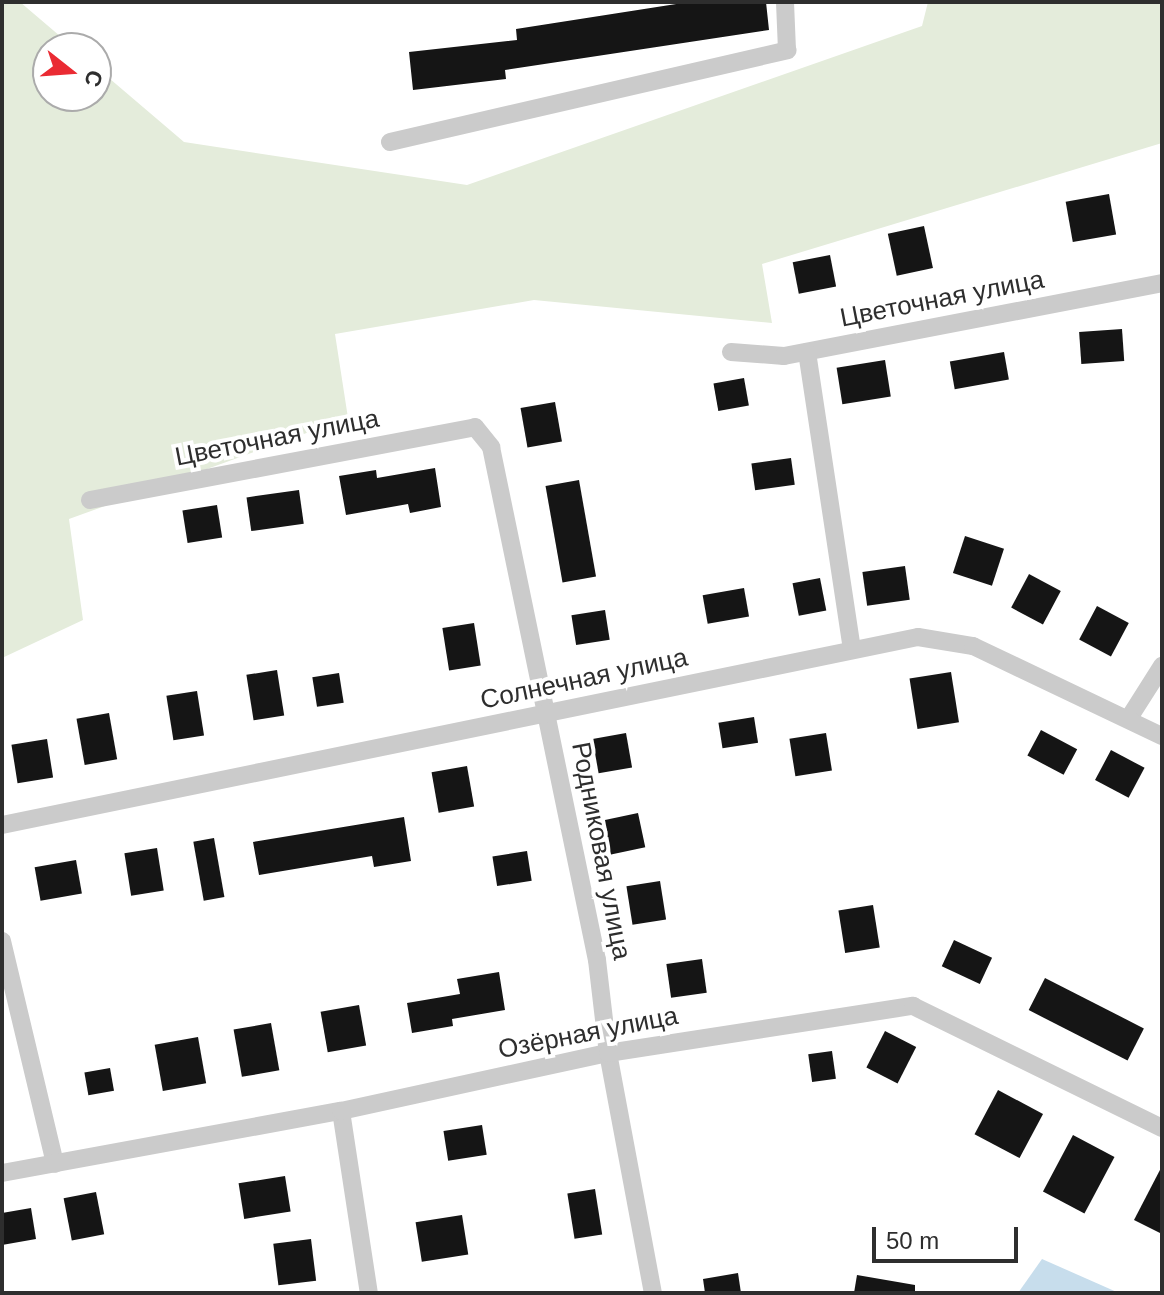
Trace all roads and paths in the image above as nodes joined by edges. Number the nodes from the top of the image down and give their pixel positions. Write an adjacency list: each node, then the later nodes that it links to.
1 (785, 2): 2 (street)
2 (390, 142)
3 (1162, 283): 5 (street, Цветочная улица)
4 (731, 352): 5 (street, Цветочная улица)
5 (807, 352): 8 (street)
6 (475, 427): 7 (street, Цветочная улица); 10 (street, Родниковая улица)
7 (90, 500)
8 (852, 649): 10 (street, Солнечная улица); 11 (street, Солнечная улица)
9 (1162, 666): 11 (street)
10 (547, 715): 13 (street, Солнечная улица); 15 (street, Родниковая улица)
11 (1129, 718): 12 (street, Солнечная улица)
12 (1162, 736)
13 (2, 825)
14 (2, 941): 18 (street)
15 (608, 1053): 16 (street, Озёрная улица); 17 (street, Озёрная улица); 21 (street, Родниковая улица)
16 (341, 1111): 18 (street, Озёрная улица); 20 (street)
17 (1162, 1128)
18 (55, 1164): 19 (street, Озёрная улица)
19 (2, 1173)
20 (369, 1293)
21 (653, 1293)

